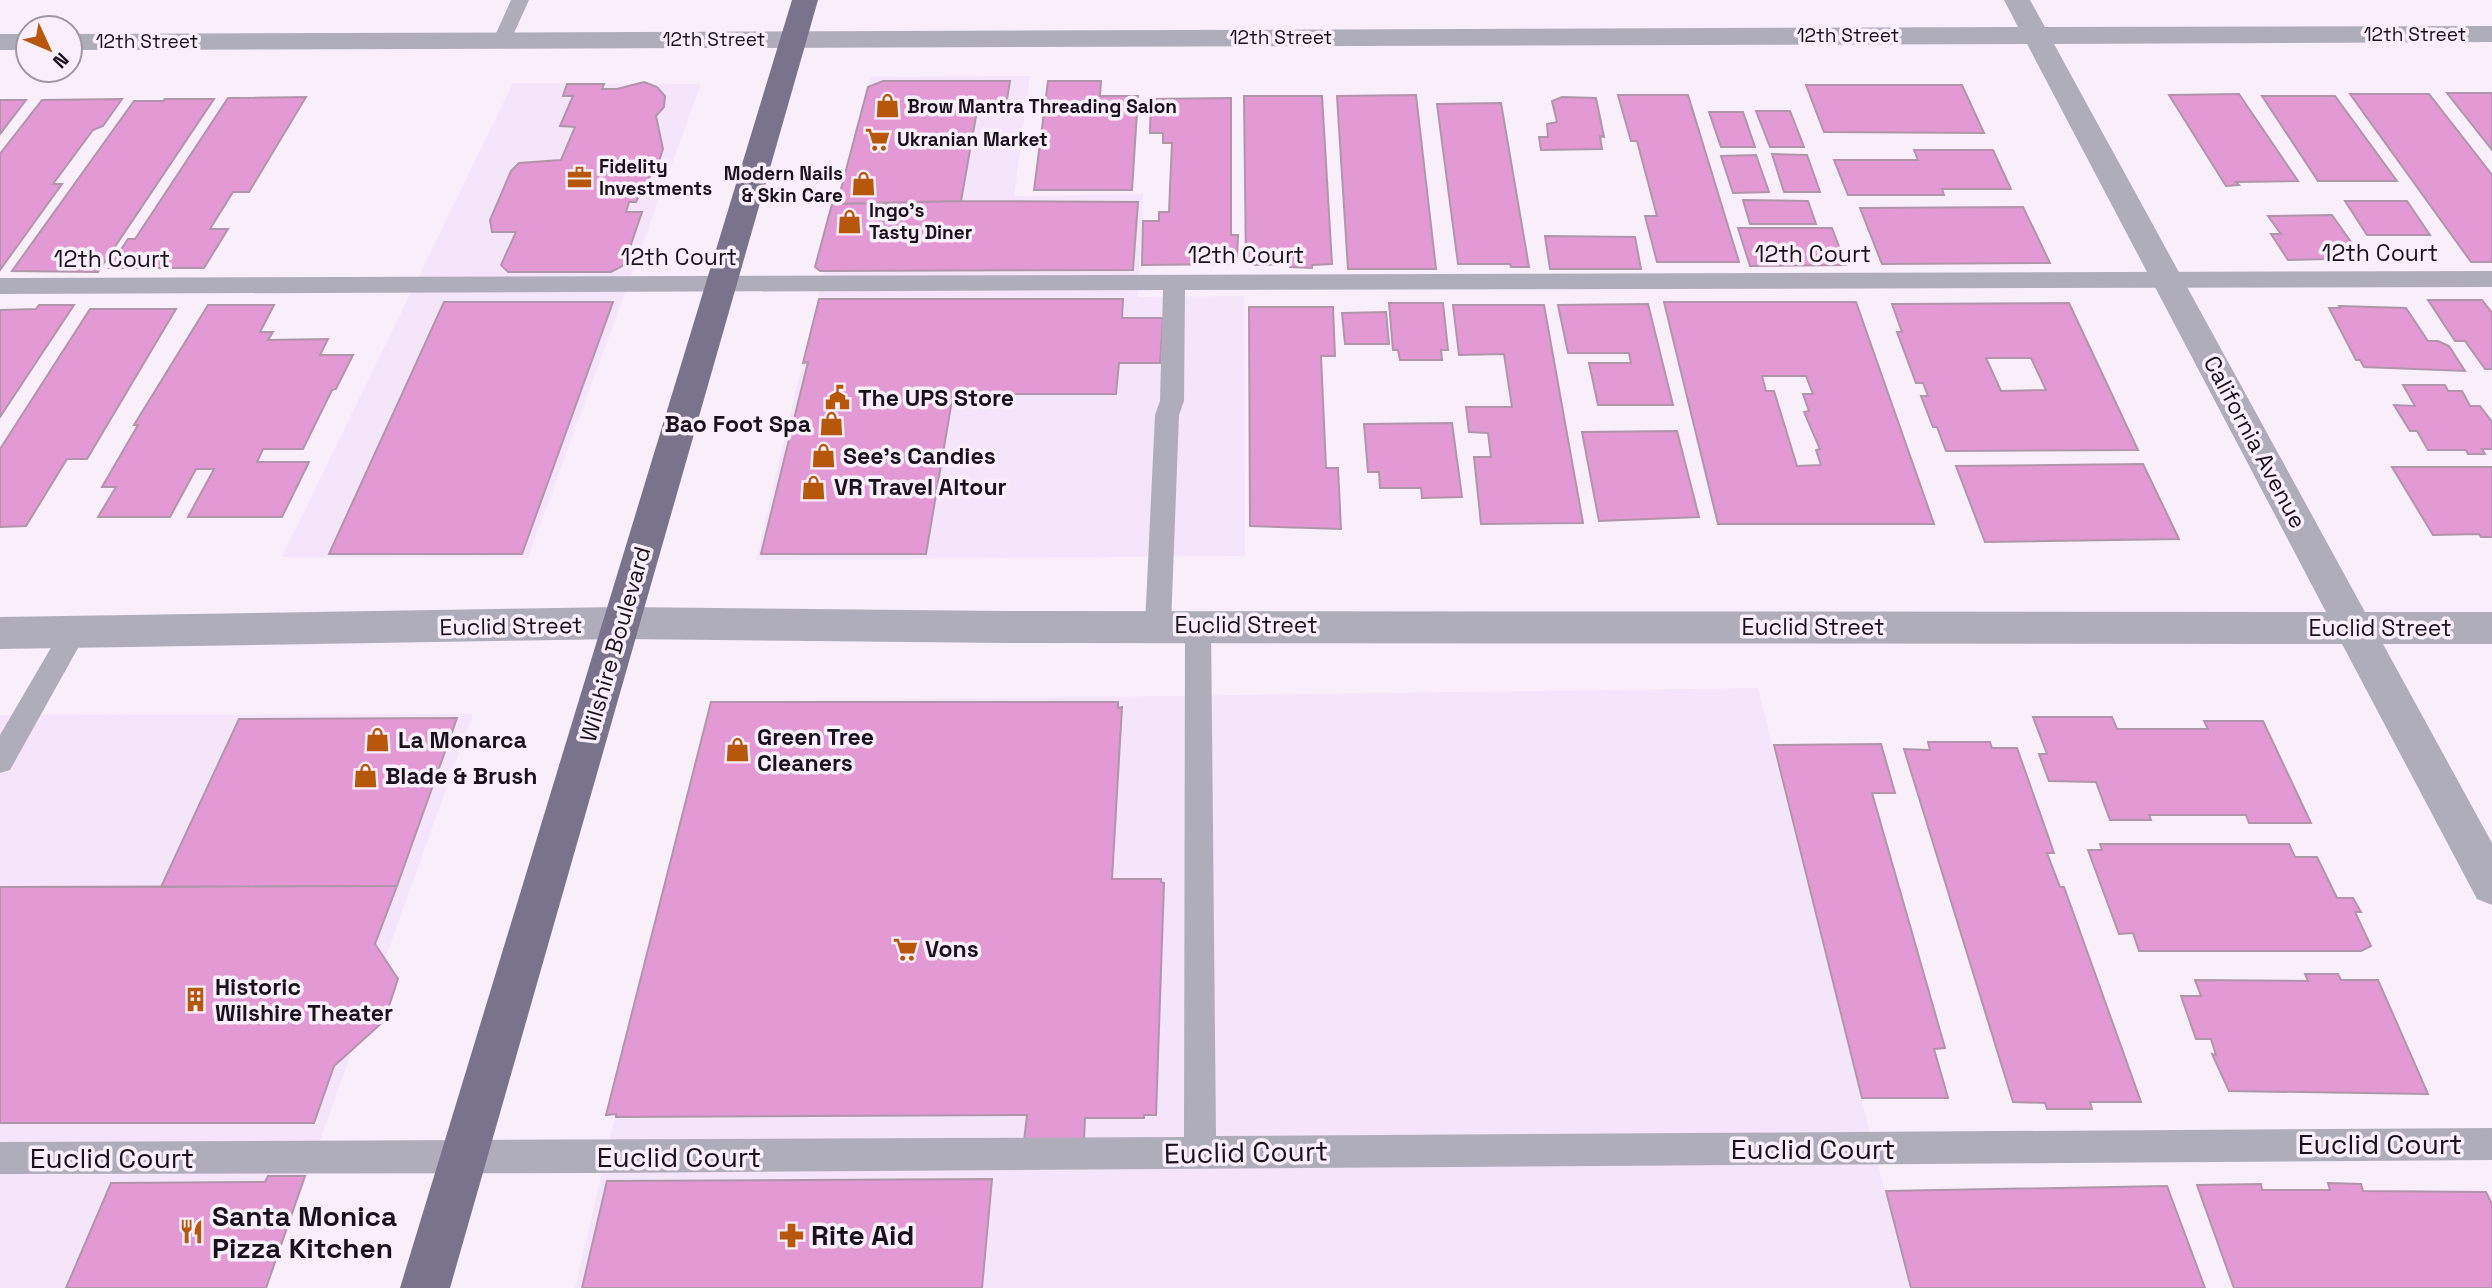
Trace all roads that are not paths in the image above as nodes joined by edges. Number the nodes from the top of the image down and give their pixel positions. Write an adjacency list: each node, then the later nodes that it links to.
1 (520, 0): 7 (lane)
2 (805, 0): 6 (main road, Wilshire Boulevard)
3 (2017, 0): 5 (street, California Avenue)
4 (2492, 34): 5 (street, 12th Street)
5 (2036, 35): 6 (street, 12th Street); 9 (street, California Avenue)
6 (793, 39): 7 (street, 12th Street); 12 (main road, Wilshire Boulevard)
7 (502, 40): 8 (street, 12th Street)
8 (84, 42)
9 (2168, 279): 10 (lane, 12th Court); 11 (lane, 12th Court); 17 (street, California Avenue)
10 (2492, 279)
11 (1174, 282): 12 (lane, 12th Court); 15 (lane)
12 (723, 284): 13 (lane, 12th Court); 14 (main road, Wilshire Boulevard)
13 (0, 286)
14 (621, 623): 15 (street, Euclid Street); 19 (street, Euclid Street); 25 (main road, Wilshire Boulevard)
15 (1158, 625): 16 (street, Euclid Street)
16 (1198, 625): 17 (street, Euclid Street); 24 (lane)
17 (2354, 628): 18 (street, Euclid Street); 22 (street, California Avenue)
18 (2492, 628)
19 (75, 630): 20 (street, Euclid Street); 21 (lane)
20 (0, 633)
21 (0, 761)
22 (2492, 885)
23 (2492, 1143): 24 (lane, Euclid Court)
24 (1200, 1153): 25 (lane, Euclid Court)
25 (463, 1157): 26 (lane, Euclid Court); 27 (main road, Wilshire Boulevard)
26 (0, 1158)
27 (425, 1288)

